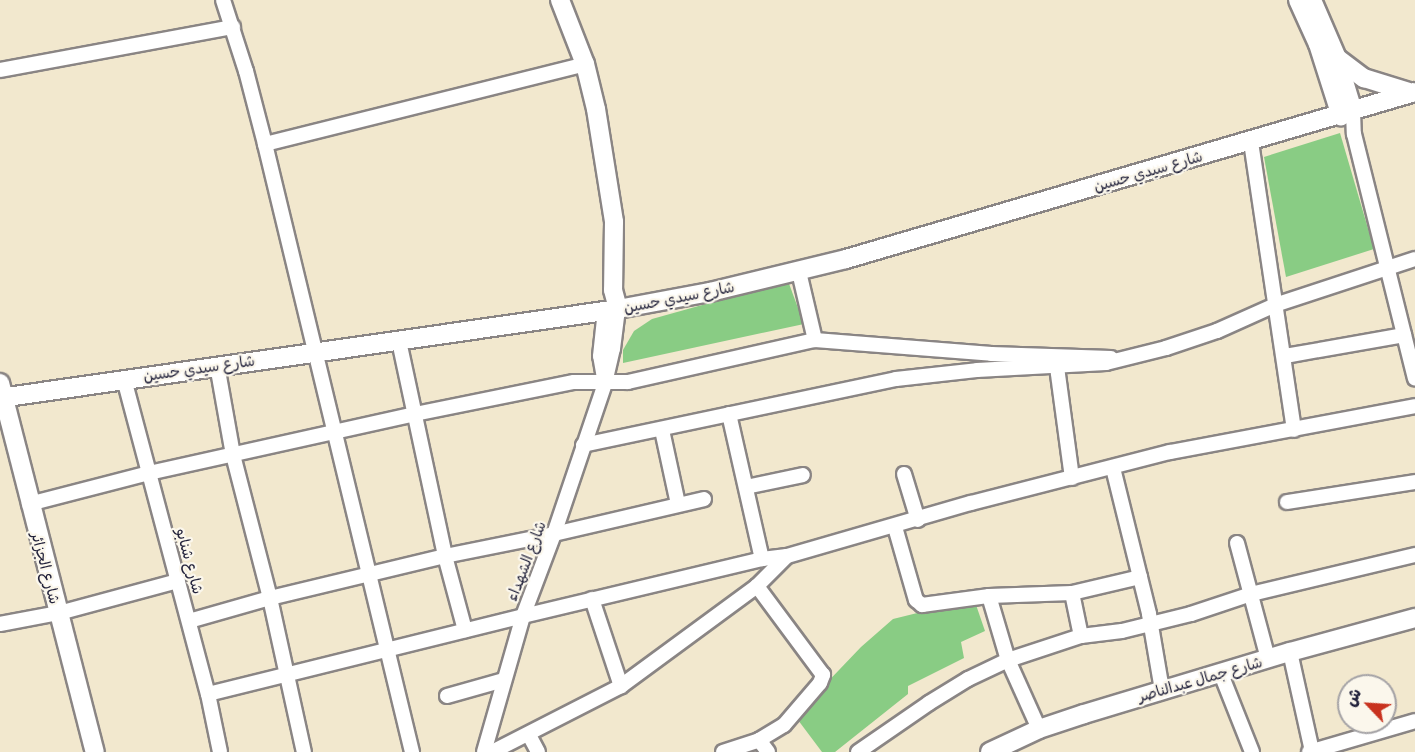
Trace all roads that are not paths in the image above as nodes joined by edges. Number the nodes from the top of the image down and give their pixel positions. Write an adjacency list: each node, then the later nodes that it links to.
1 (223, 0): 5 (street)
2 (560, 0): 6 (main road)
3 (1298, 0): 7 (main road)
4 (1312, 0): 7 (main road)
5 (233, 27): 8 (street); 13 (street)
6 (585, 64): 13 (street); 18 (main road)
7 (1332, 65): 9 (main road); 10 (main road); 11 (main road)
8 (0, 70)
9 (1413, 93): 10 (main road, شارع سيدي حسين)
10 (1347, 113): 11 (main road, شارع سيدي حسين); 15 (street)
11 (1315, 123): 12 (main road, شارع سيدي حسين)
12 (1251, 142): 16 (main road, شارع سيدي حسين); 17 (street)
13 (265, 144): 22 (street)
14 (1415, 260): 15 (street)
15 (1389, 269): 17 (street); 19 (street)
16 (799, 272): 18 (main road, شارع سيدي حسين); 20 (street)
17 (1275, 305): 23 (street); 24 (street)
18 (611, 310): 21 (main road, شارع سيدي حسين); 29 (street, شارع الشهداء)
19 (1404, 335): 23 (street); 27 (street)
20 (815, 339): 24 (street); 29 (street)
21 (399, 340): 22 (main road, شارع سيدي حسين); 32 (street)
22 (314, 351): 25 (main road, شارع سيدي حسين); 36 (street)
23 (1285, 356): 35 (street)
24 (1125, 359): 26 (street)
25 (217, 365): 28 (main road, شارع سيدي حسين); 38 (street)
26 (1057, 368): 33 (street); 43 (street)
27 (1415, 378)
28 (124, 379): 30 (main road, شارع سيدي حسين); 40 (street, شارع شنابو)
29 (605, 382): 32 (street); 37 (street, شارع الشهداء)
30 (1, 393): 48 (main road, شارع الجزائر)
31 (1415, 406): 35 (street)
32 (415, 414): 36 (street); 55 (street)
33 (729, 414): 34 (street); 45 (street)
34 (662, 430): 37 (street); 49 (street)
35 (1294, 430): 39 (street)
36 (334, 432): 38 (street); 58 (street)
37 (583, 445): 52 (street, شارع الشهداء)
38 (233, 455): 40 (street); 65 (street)
39 (1113, 468): 43 (street); 59 (street)
40 (149, 472): 48 (street); 60 (street, شارع شنابو)
41 (904, 474): 50 (street)
42 (802, 475): 45 (street)
43 (1072, 478): 50 (street)
44 (1415, 482): 47 (street)
45 (746, 487): 57 (street)
46 (704, 499): 49 (street)
47 (1287, 502)
48 (29, 504): 67 (main road, شارع الجزائر)
49 (678, 504): 52 (street)
50 (918, 520): 51 (street)
51 (895, 527): 56 (street); 64 (street)
52 (554, 534): 55 (street); 68 (street, شارع الشهداء)
53 (1237, 543): 63 (street)
54 (1415, 555): 63 (street)
55 (445, 556): 58 (street); 73 (street)
56 (787, 556): 57 (street); 61 (street)
57 (762, 559): 66 (street)
58 (369, 575): 65 (street); 75 (street)
59 (1140, 577): 62 (street); 71 (street)
60 (177, 582): 67 (street); 70 (street, شارع شنابو)
61 (757, 586): 82 (street); 89 (street)
62 (1072, 593): 64 (street); 74 (street)
63 (1251, 594): 71 (street); 77 (street)
64 (989, 596): 78 (street)
65 (270, 598): 70 (street); 80 (street)
66 (592, 599): 68 (street); 82 (street)
67 (59, 613): 72 (street); 92 (main road, شارع الجزائر)
68 (523, 616): 73 (street); 81 (street, شارع الشهداء)
69 (1415, 618): 76 (main road, شارع جمال عبدالناصر)
70 (189, 621): 84 (street, شارع شنابو)
71 (1151, 623): 74 (street); 83 (street)
72 (0, 624)
73 (465, 630): 75 (street)
74 (1081, 636): 78 (street)
75 (387, 651): 80 (street); 95 (street)
76 (1290, 652): 77 (main road, شارع جمال عبدالناصر); 91 (street)
77 (1268, 659): 79 (main road, شارع جمال عبدالناصر)
78 (1008, 660): 87 (street); 101 (street)
79 (1221, 674): 83 (main road, شارع جمال عبدالناصر); 103 (street)
80 (288, 675): 84 (street); 94 (street)
81 (504, 680): 85 (street); 96 (street, شارع الشهداء)
82 (621, 686): 88 (street)
83 (1162, 690): 87 (main road, شارع جمال عبدالناصر)
84 (208, 694): 93 (street, شارع شنابو)
85 (447, 696)
86 (1415, 721): 90 (street)
87 (1039, 729): 102 (main road, شارع جمال عبدالناصر)
88 (529, 735): 97 (street); 98 (street)
89 (759, 740): 99 (street); 100 (street)
90 (1332, 749): 91 (street)
91 (1310, 751)
92 (95, 752)
93 (220, 752)
94 (304, 752)
95 (412, 752)
96 (483, 752)
97 (492, 752)
98 (538, 752)
99 (723, 752)
100 (768, 752)
101 (858, 752)
102 (990, 752)
103 (1252, 752)

